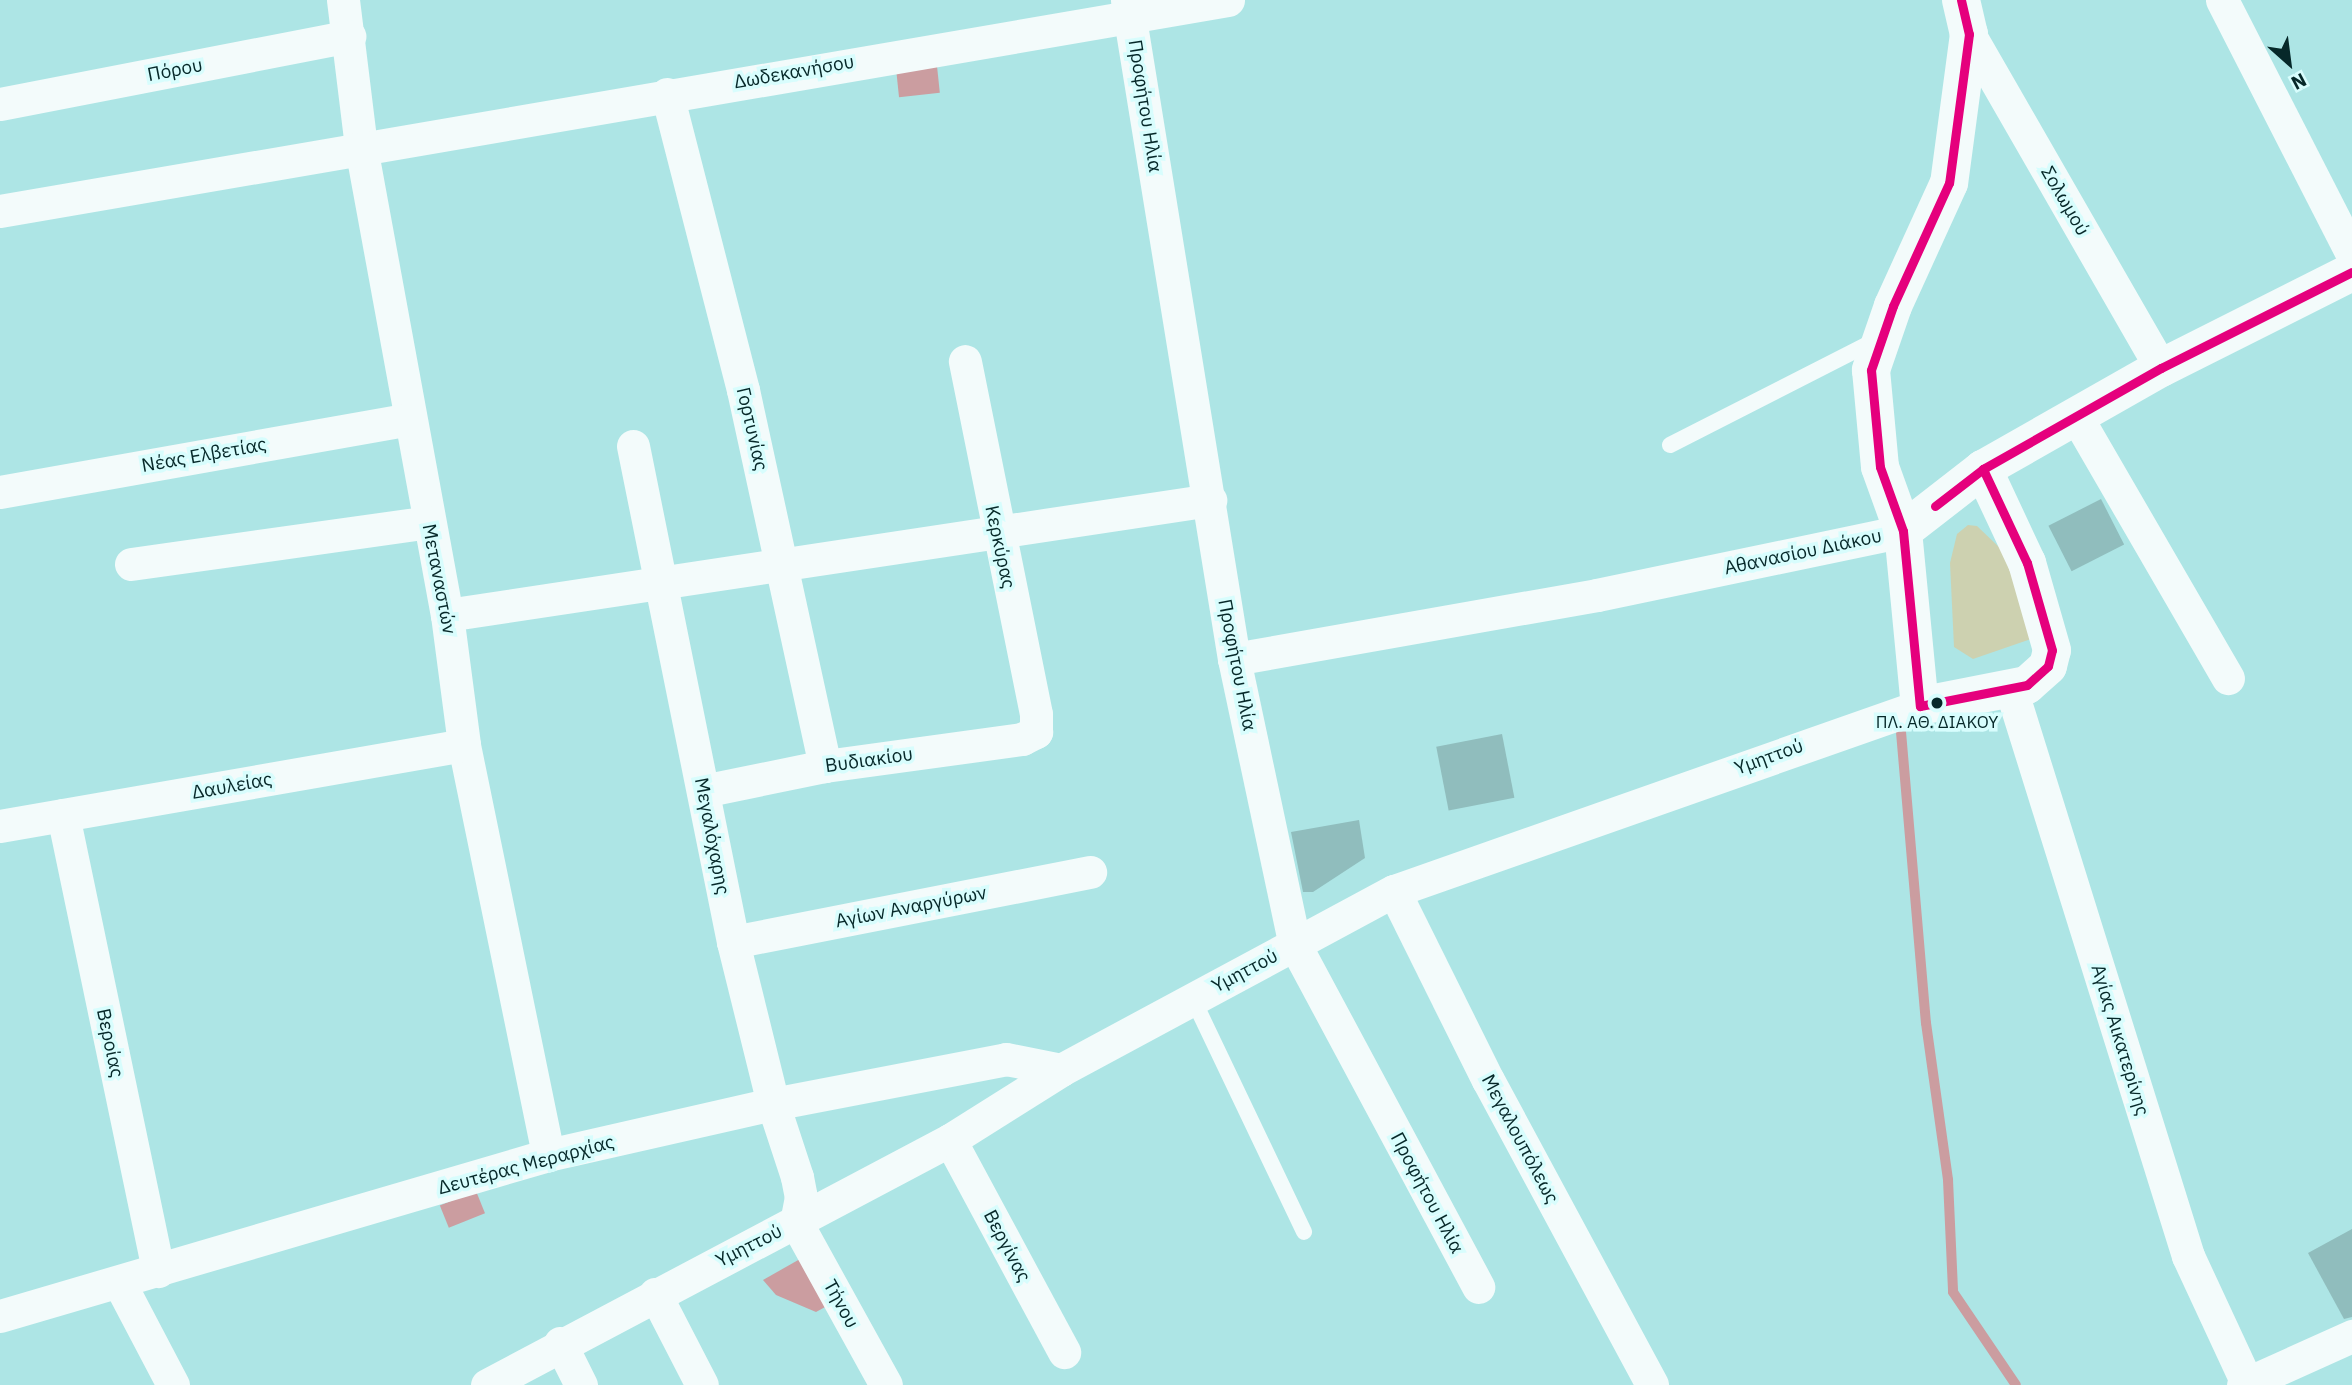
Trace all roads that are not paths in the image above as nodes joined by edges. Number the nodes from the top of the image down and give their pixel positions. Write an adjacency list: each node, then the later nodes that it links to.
1 (344, 0): 6 (street, Μεταναστών)
2 (1228, 0): 4 (street, Δωδεκανήσου)
3 (2222, 0): 11 (street)
4 (1129, 7): 7 (street, Δωδεκανήσου); 22 (street, Προφήτου Ηλία)
5 (1965, 17): 13 (street); 15 (street, Σολωμού)
6 (349, 37): 8 (street, Πόρου); 9 (street, Μεταναστών)
7 (667, 94): 9 (street, Δωδεκανήσου); 26 (street, Γορτυνίας)
8 (0, 104)
9 (361, 148): 10 (street, Δωδεκανήσου); 17 (street, Μεταναστών)
10 (0, 211)
11 (2352, 254)
12 (2352, 272): 15 (street, Αθανασίου Διάκου)
13 (1882, 338): 18 (lane); 25 (street)
14 (965, 361): 24 (street, Κερκύρας)
15 (2161, 368): 16 (street, Αθανασίου Διάκου)
16 (2076, 416): 20 (street, Αθανασίου Διάκου); 31 (street)
17 (408, 419): 21 (street, Νέας Ελβετίας); 23 (street, Μεταναστών)
18 (1670, 445)
19 (633, 446): 28 (street, Μεγαλόχαρης)
20 (1983, 469): 25 (street, Αθανασίου Διάκου); 32 (street, Υμηττού)
21 (0, 492)
22 (1210, 500): 24 (street); 30 (street, Προφήτου Ηλία)
23 (428, 522): 27 (street); 29 (street, Μεταναστών)
24 (996, 531): 26 (street); 34 (street, Κερκύρας)
25 (1903, 531): 30 (street, Αθανασίου Διάκου); 33 (street)
26 (782, 563): 28 (street); 36 (street, Γορτυνίας)
27 (131, 565)
28 (663, 580): 29 (street); 37 (street, Μεγαλόχαρης)
29 (447, 615): 35 (street, Μεταναστών)
30 (1234, 659): 43 (street, Προφήτου Ηλία)
31 (2228, 678)
32 (2011, 689): 33 (street, Υμηττού); 59 (street, Αγίας Αικατερίνης)
33 (1920, 706): 41 (street, Υμηττού)
34 (1036, 732): 36 (street, Βυδιακίου)
35 (464, 745): 38 (street, Δαυλείας); 48 (street, Μεταναστών)
36 (825, 766): 37 (street, Βυδιακίου)
37 (703, 791): 42 (street, Μεγαλόχαρης)
38 (63, 815): 39 (street, Δαυλείας); 51 (street, Βεροίας)
39 (0, 826)
40 (1090, 872): 42 (street, Αγίων Αναργύρων)
41 (1394, 891): 43 (street, Υμηττού); 65 (street, Μεγαλουπόλεως)
42 (733, 942): 46 (street, Μεγαλόχαρης)
43 (1295, 945): 44 (street, Υμηττού); 53 (street, Προφήτου Ηλία)
44 (1194, 999): 45 (street, Υμηττού); 50 (lane)
45 (1061, 1070): 46 (street, Δευτέρας Μεραρχίας); 47 (street, Υμηττού)
46 (774, 1104): 48 (street, Δευτέρας Μεραρχίας); 49 (street, Μεγαλόχαρης)
47 (950, 1140): 49 (street, Υμηττού); 58 (street, Βεργίνας)
48 (548, 1155): 51 (street, Δευτέρας Μεραρχίας)
49 (796, 1222): 54 (street, Υμηττού); 64 (street, Τήνου)
50 (1304, 1232)
51 (158, 1271): 52 (street, Δευτέρας Μεραρχίας)
52 (120, 1284): 55 (street, Δευτέρας Μεραρχίας); 60 (street)
53 (1478, 1287)
54 (655, 1294): 57 (street, Υμηττού); 63 (street)
55 (0, 1316)
56 (2352, 1336): 59 (street)
57 (560, 1343): 61 (street, Υμηττού); 62 (street)
58 (1064, 1352)
59 (2245, 1384)
60 (173, 1385)
61 (487, 1385)
62 (581, 1385)
63 (702, 1385)
64 (886, 1385)
65 (1652, 1385)

